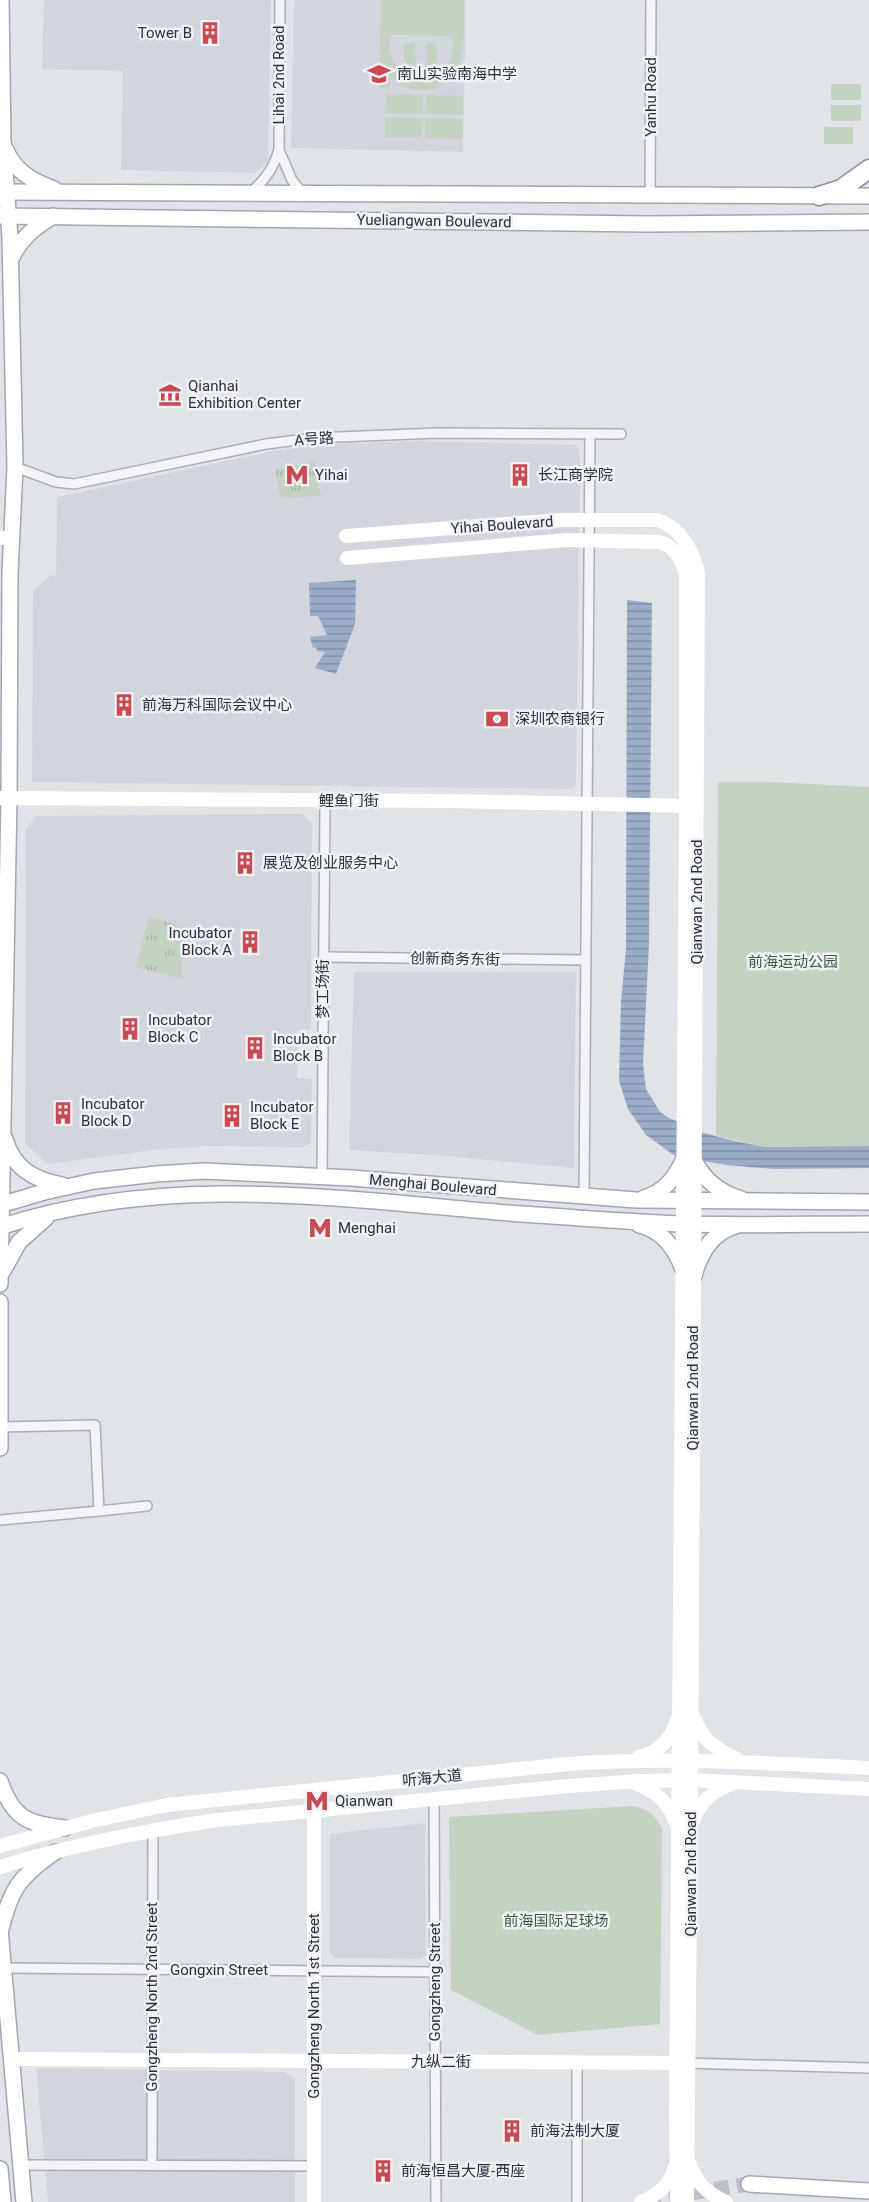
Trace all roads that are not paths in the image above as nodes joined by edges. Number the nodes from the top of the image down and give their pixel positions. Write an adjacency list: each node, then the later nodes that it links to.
1 (2, 0): 4 (main road)
2 (280, 0): 5 (street, Lihai 2nd Road)
3 (651, 0): 11 (street, Yanhu Road)
4 (3, 143): 7 (main road); 8 (main road)
5 (279, 150): 9 (street, Lihai 2nd Road); 10 (street, Lihai 2nd Road)
6 (866, 172): 12 (highway)
7 (4, 192): 8 (main road, Yueliangwan Boulevard); 14 (main road)
8 (65, 193): 9 (main road, Yueliangwan Boulevard)
9 (250, 193): 10 (main road, Yueliangwan Boulevard)
10 (302, 193): 11 (main road, Yueliangwan Boulevard)
11 (650, 194): 12 (main road, Yueliangwan Boulevard)
12 (819, 196): 13 (main road, Yueliangwan Boulevard)
13 (869, 196)
14 (5, 216): 15 (main road, Yueliangwan Boulevard); 17 (main road)
15 (54, 216): 16 (main road, Yueliangwan Boulevard); 17 (main road)
16 (869, 222)
17 (10, 260): 20 (main road)
18 (621, 434): 19 (street, A号路)
19 (590, 435): 20 (street, A号路); 21 (street)
20 (15, 468): 23 (main road)
21 (589, 520): 22 (street, Yihai Boulevard); 24 (street); 27 (street, Yihai Boulevard)
22 (346, 536)
23 (6, 538): 25 (main road)
24 (589, 540): 26 (street, Yihai Boulevard); 27 (street, Yihai Boulevard); 30 (street)
25 (6, 556): 28 (main road)
26 (347, 558)
27 (692, 574): 31 (street, Qianwan 2nd Road)
28 (4, 798): 29 (street, 鲤鱼门街); 34 (main road)
29 (325, 801): 30 (street, 鲤鱼门街); 32 (street, 梦工场街)
30 (587, 805): 31 (street, 鲤鱼门街); 33 (street)
31 (692, 806): 35 (street, Qianwan 2nd Road)
32 (324, 957): 33 (street, 创新商务东街); 36 (street, 梦工场街)
33 (586, 960): 38 (street)
34 (3, 1131): 37 (main road); 43 (main road)
35 (689, 1161): 39 (main road); 40 (street, Qianwan 2nd Road); 41 (main road)
36 (322, 1177): 37 (main road, Menghai Boulevard); 38 (main road, Menghai Boulevard)
37 (68, 1186): 43 (main road, Menghai Boulevard)
38 (584, 1196): 39 (main road, Menghai Boulevard)
39 (636, 1200): 40 (main road, Menghai Boulevard)
40 (688, 1201): 41 (main road, Menghai Boulevard); 46 (street, Qianwan 2nd Road)
41 (756, 1202): 42 (main road, Menghai Boulevard)
42 (869, 1202)
43 (1, 1204): 49 (main road)
44 (55, 1213): 45 (main road, Menghai Boulevard); 49 (main road, Menghai Boulevard); 52 (main road)
45 (625, 1221): 46 (main road, Menghai Boulevard); 50 (main road)
46 (688, 1223): 47 (main road, Menghai Boulevard); 50 (street, Qianwan 2nd Road)
47 (744, 1224): 48 (main road, Menghai Boulevard); 50 (main road)
48 (869, 1224)
49 (1, 1227): 51 (main road)
50 (688, 1273): 59 (street, Qianwan 2nd Road)
51 (0, 1284)
52 (0, 1288)
53 (0, 1302): 54 (main road)
54 (0, 1427): 55 (main road); 57 (street)
55 (0, 1448)
56 (147, 1506): 57 (street)
57 (99, 1511): 58 (street)
58 (0, 1520)
59 (686, 1707): 60 (street, Qianwan 2nd Road); 61 (street); 62 (street)
60 (685, 1759): 61 (street, 听海大道); 62 (street, 听海大道); 64 (street, Qianwan 2nd Road)
61 (631, 1760): 71 (street, 听海大道)
62 (741, 1761): 63 (street, 听海大道)
63 (869, 1768)
64 (685, 1780): 66 (street, 听海大道); 67 (street, 听海大道); 73 (street, Qianwan 2nd Road)
65 (0, 1781): 71 (main road)
66 (629, 1782): 69 (street, 听海大道); 73 (street)
67 (738, 1783): 68 (street, 听海大道); 73 (street)
68 (869, 1789)
69 (434, 1799): 70 (street, 听海大道); 82 (street, Gongzheng Street)
70 (314, 1810): 72 (street, 听海大道); 81 (street, Gongzheng North 1st Street)
71 (65, 1828): 74 (street, 听海大道)
72 (153, 1830): 75 (street, 听海大道); 80 (street, Gongzheng North 2nd Street)
73 (685, 1834): 88 (street, Qianwan 2nd Road)
74 (0, 1846)
75 (55, 1852): 76 (street, 听海大道); 78 (main road)
76 (0, 1867)
77 (0, 1929): 78 (main road)
78 (0, 1934): 79 (main road)
79 (3, 1968): 80 (street, Gongxin Street); 83 (main road)
80 (152, 1969): 81 (street, Gongxin Street); 84 (street, Gongzheng North 2nd Street)
81 (314, 1971): 82 (street, Gongxin Street); 85 (street, Gongzheng North 1st Street)
82 (435, 1972): 86 (street, Gongzheng Street)
83 (13, 2059): 84 (street, 九纵二街); 91 (main road)
84 (152, 2061): 85 (street, 九纵二街); 92 (street, Gongzheng North 2nd Street)
85 (314, 2061): 86 (street, 九纵二街); 93 (street, Gongzheng North 1st Street)
86 (435, 2062): 87 (street, 九纵二街); 100 (street, Gongzheng Street)
87 (577, 2062): 88 (street, 九纵二街); 101 (street)
88 (683, 2063): 89 (street, 九纵二街); 90 (street, Qianwan 2nd Road)
89 (869, 2068)
90 (683, 2154): 102 (street); 103 (street, Qianwan 2nd Road); 104 (street, Qianwan 2nd Road); 105 (street)
91 (21, 2164): 92 (street); 98 (main road)
92 (152, 2164): 93 (street)
93 (314, 2166): 99 (street, Gongzheng North 1st Street)
94 (0, 2169): 97 (main road)
95 (749, 2184): 96 (main road)
96 (869, 2191)
97 (3, 2202)
98 (24, 2202)
99 (314, 2202)
100 (436, 2202)
101 (577, 2202)
102 (641, 2202)
103 (677, 2202)
104 (687, 2202)
105 (726, 2202)

